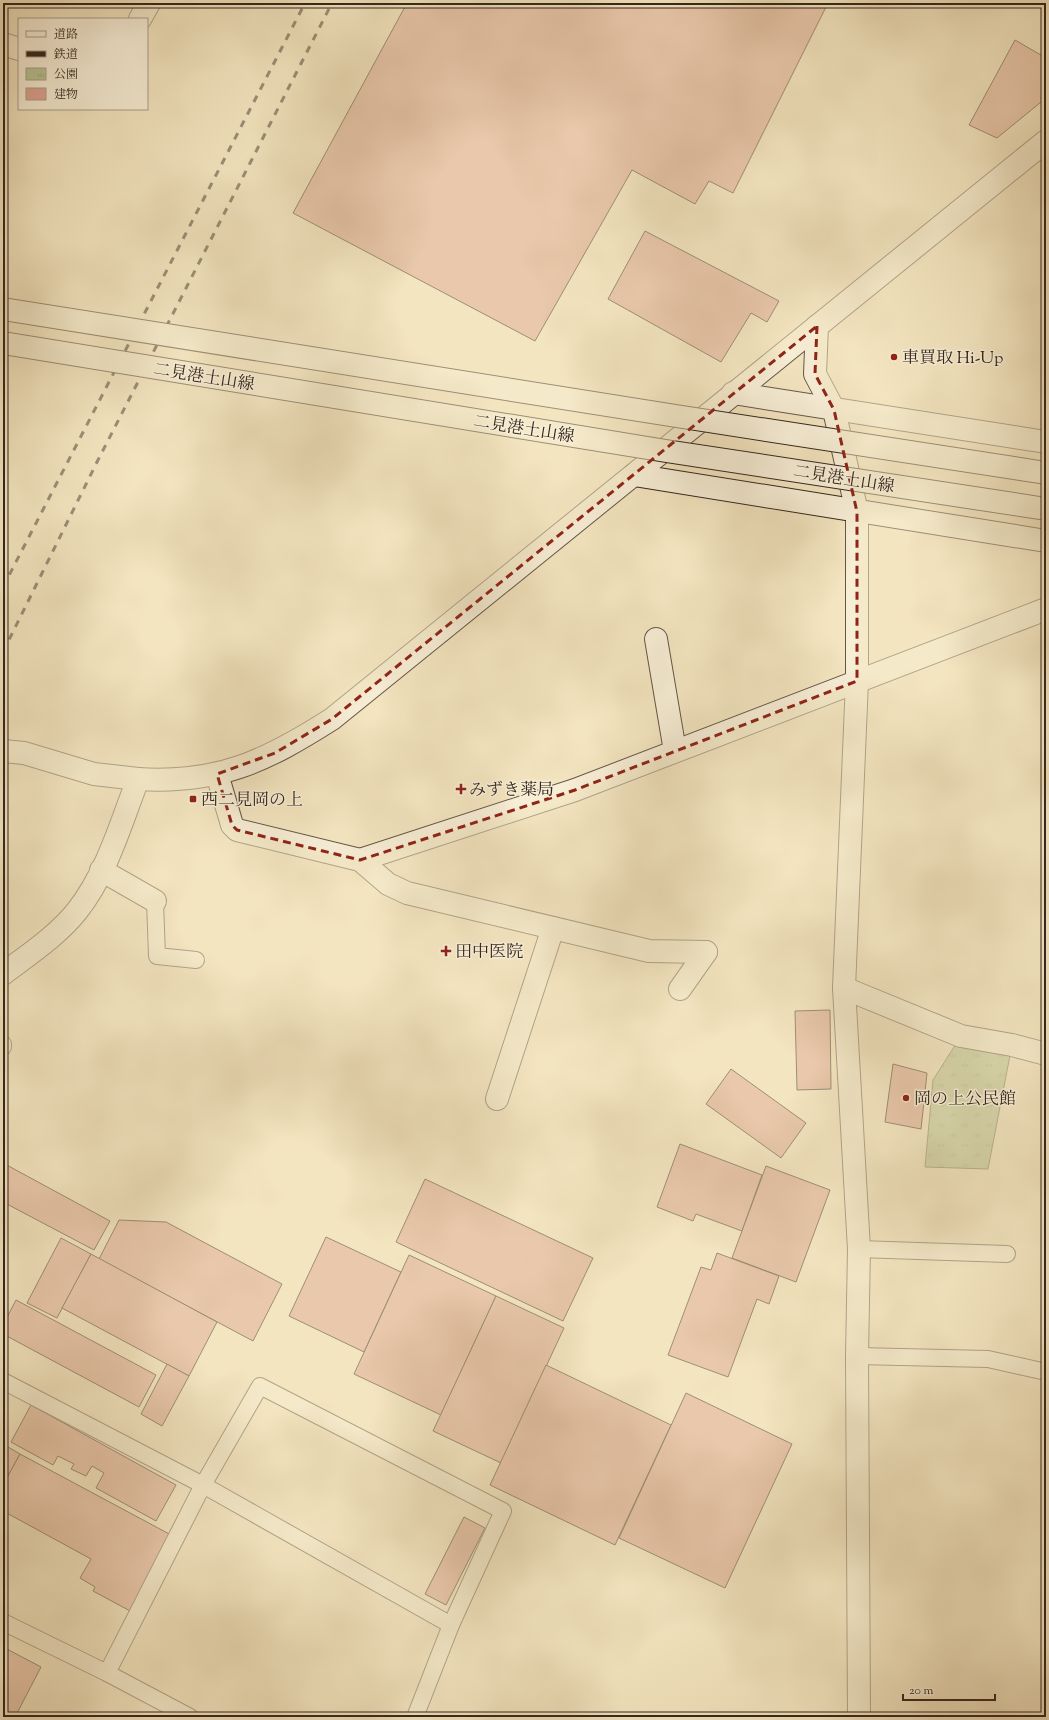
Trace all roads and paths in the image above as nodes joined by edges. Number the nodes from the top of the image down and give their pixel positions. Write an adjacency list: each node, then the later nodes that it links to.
1 (149, 3): 2 (street)
2 (141, 18)
3 (3, 44): 4 (street)
4 (18, 49)
5 (1046, 141): 7 (street)
6 (3, 309): 12 (street, 二見港土山線, bridge)
7 (817, 326): 9 (street); 10 (street)
8 (3, 343): 14 (street, 二見港土山線, bridge)
9 (733, 393): 10 (street); 13 (street)
10 (834, 410): 11 (street); 15 (street)
11 (1046, 442)
12 (1046, 473)
13 (634, 475): 15 (street); 22 (street)
14 (1046, 509)
15 (857, 512): 16 (street); 19 (street)
16 (1046, 541)
17 (1046, 609): 19 (street)
18 (656, 639): 21 (street)
19 (857, 680): 21 (street); 30 (street)
20 (3, 751): 23 (street)
21 (675, 751): 24 (street)
22 (217, 774): 23 (street); 24 (street)
23 (138, 779): 25 (street)
24 (360, 860): 27 (street)
25 (101, 870): 26 (street); 29 (street)
26 (155, 901): 28 (lane)
27 (553, 928): 31 (street); 33 (street)
28 (196, 960)
29 (3, 974)
30 (844, 988): 32 (street); 34 (street)
31 (680, 989)
32 (1046, 1054)
33 (497, 1099)
34 (859, 1249): 35 (lane); 36 (street)
35 (1007, 1254)
36 (857, 1356): 37 (lane); 45 (street)
37 (1046, 1372)
38 (3, 1381): 39 (lane)
39 (203, 1485): 41 (lane); 41 (lane); 42 (lane)
40 (3, 1622): 42 (lane)
41 (450, 1625): 44 (lane)
42 (108, 1673): 43 (lane)
43 (190, 1717)
44 (415, 1717)
45 (859, 1717)

